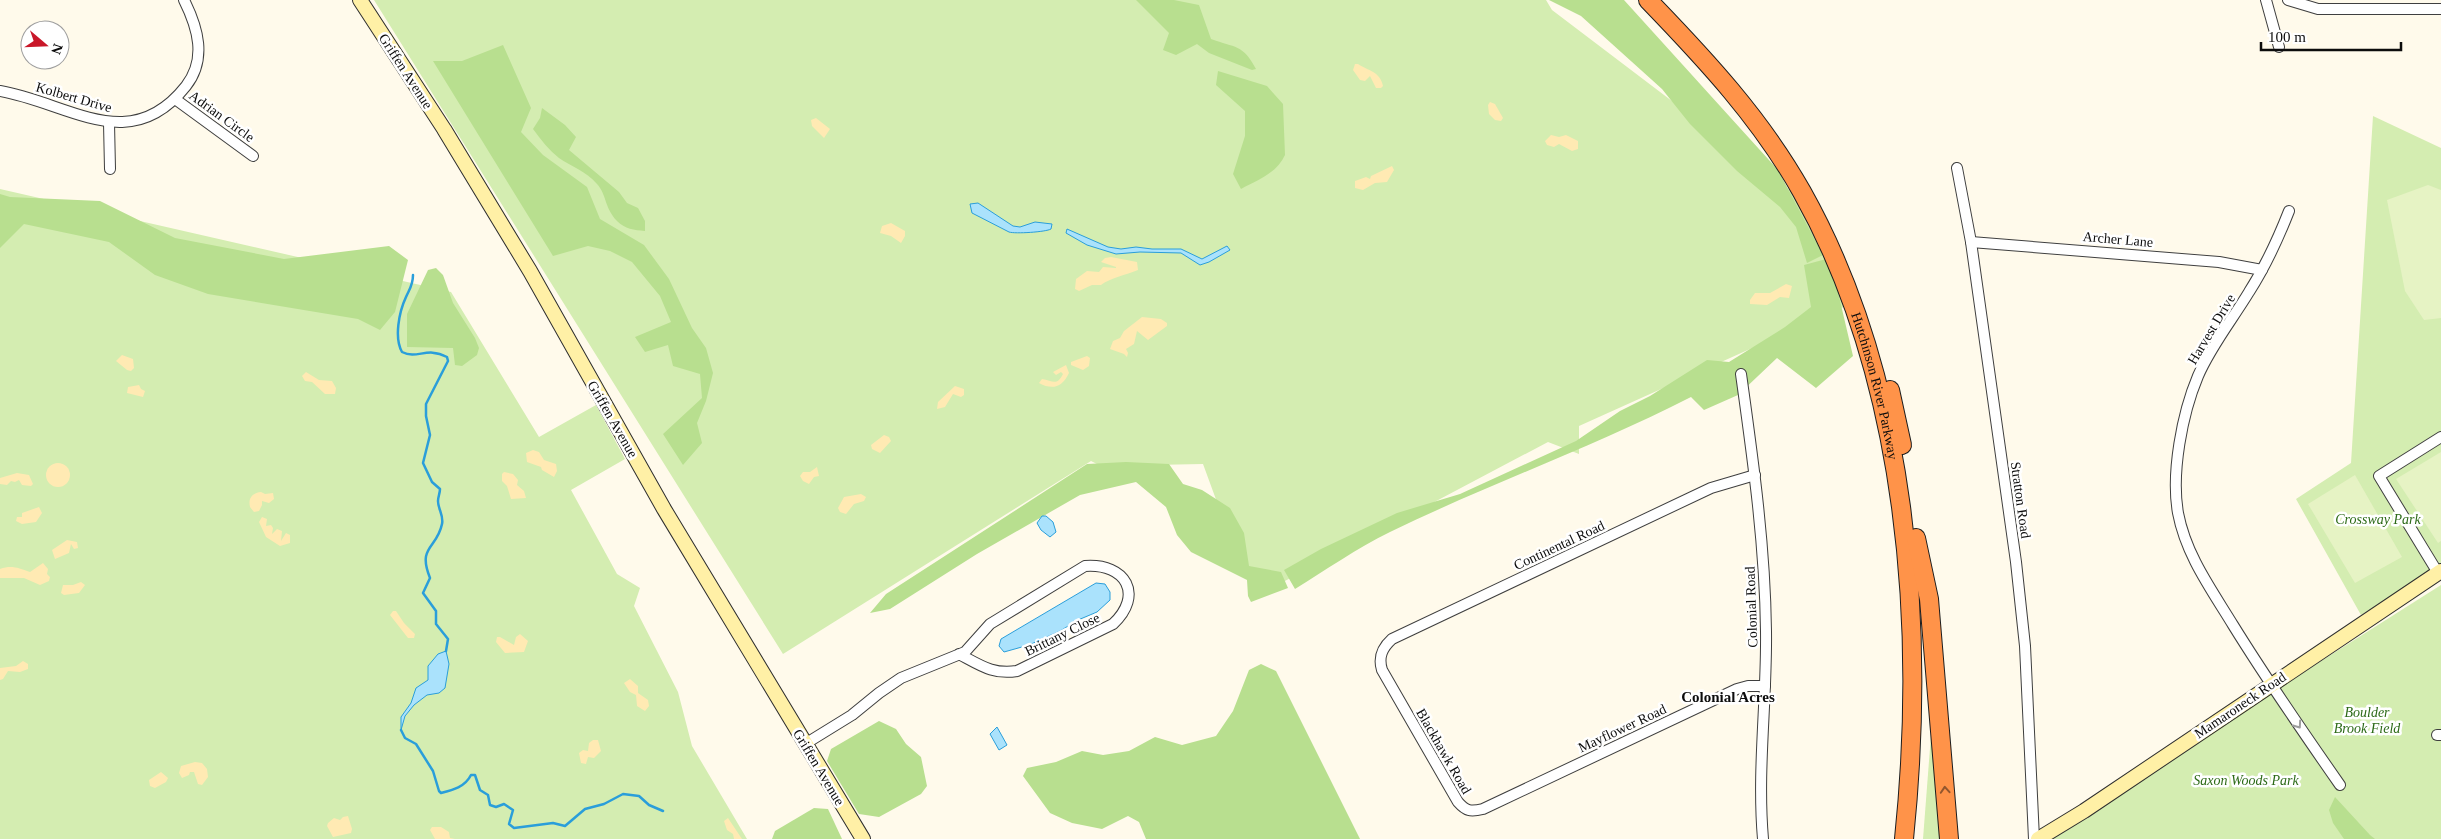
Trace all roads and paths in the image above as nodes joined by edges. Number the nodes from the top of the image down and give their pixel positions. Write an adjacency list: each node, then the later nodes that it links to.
1 (184, 0): 10 (street, Kolbert Drive)
2 (360, 0): 27 (street, Griffen Avenue)
3 (1648, 0): 32 (highway, Hutchinson River Parkway)
4 (1664, 0): 21 (highway, Hutchinson River Parkway)
5 (2266, 0): 8 (street)
6 (2288, 0): 7 (street)
7 (2441, 9)
8 (2279, 47)
9 (0, 91): 11 (street, Kolbert Drive)
10 (175, 99): 11 (street, Kolbert Drive); 12 (street, Adrian Circle)
11 (109, 123): 14 (street)
12 (253, 156)
13 (1957, 168): 16 (street, Stratton Road)
14 (110, 169)
15 (2289, 211): 17 (street, Harvest Drive)
16 (1971, 242): 17 (street, Archer Lane); 35 (street, Stratton Road)
17 (2262, 270): 25 (street, Harvest Drive)
18 (1741, 374): 20 (street, Colonial Road)
19 (2441, 437): 22 (street)
20 (1755, 475): 23 (street, Continental Road); 26 (street, Colonial Road)
21 (1916, 538): 33 (highway, Hutchinson River Parkway); 34 (highway, one-way to 21)
22 (2440, 572): 25 (street, Mamaroneck Road)
23 (1382, 652): 29 (street, Blackhawk Road)
24 (959, 654): 24 (street, Brittany Close); 27 (street, Brittany Close)
25 (2270, 685): 28 (street, Harvest Drive, one-way to 28); 36 (street, Mamaroneck Road)
26 (1766, 686): 29 (street, Mayflower Road); 31 (street, Colonial Road)
27 (804, 744): 30 (street, Griffen Avenue)
28 (2340, 785)
29 (1519, 792)
30 (863, 839)
31 (1763, 839)
32 (1904, 839)
33 (1916, 839)
34 (1949, 839)
35 (2034, 839)
36 (2038, 839)

